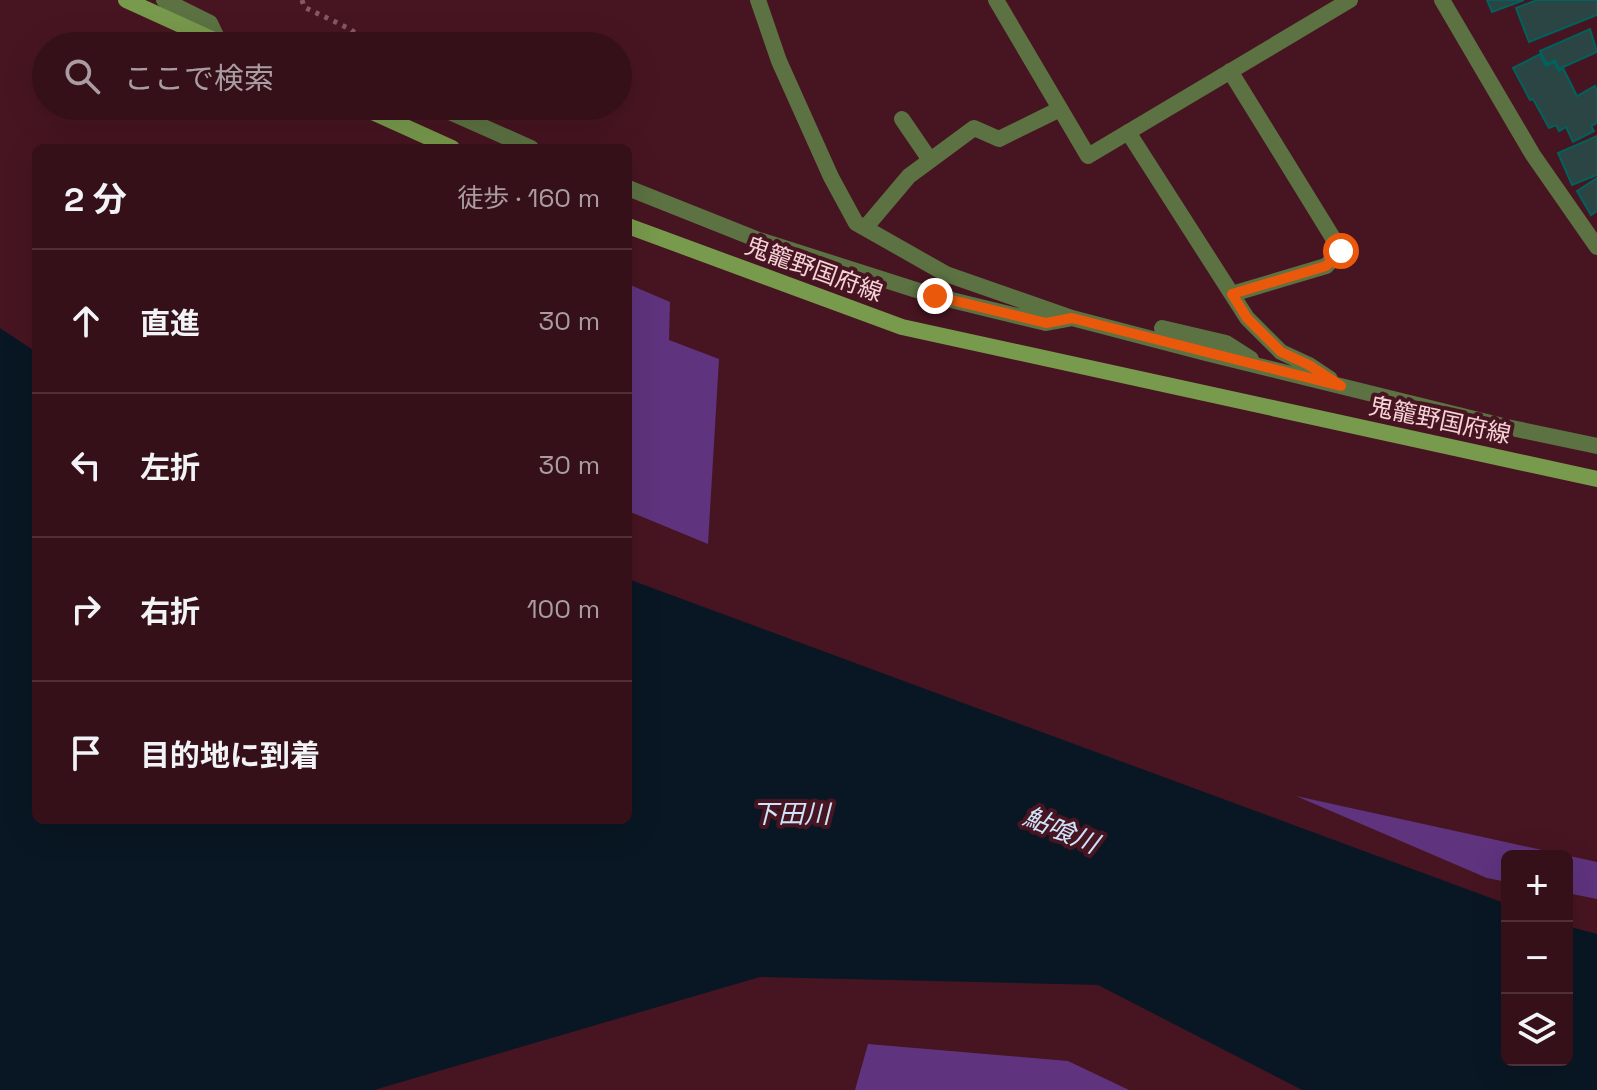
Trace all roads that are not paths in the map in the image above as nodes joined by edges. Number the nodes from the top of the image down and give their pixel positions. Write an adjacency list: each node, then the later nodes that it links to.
1 (126, 0): 7 (main road)
2 (164, 0): 8 (street)
3 (758, 0): 20 (street)
4 (996, 0): 10 (street)
5 (1350, 0): 9 (street)
6 (1442, 0): 21 (street)
7 (197, 32)
8 (216, 32)
9 (1230, 71): 14 (street); 22 (street)
10 (1060, 109): 14 (street); 17 (street)
11 (902, 119): 17 (street)
12 (390, 120): 15 (main road)
13 (468, 120): 16 (street)
14 (1128, 132): 22 (street)
15 (443, 144)
16 (522, 144)
17 (930, 160): 20 (street)
18 (632, 190): 23 (street)
19 (632, 227): 28 (main road, 鬼籠野国府線)
20 (865, 228): 23 (street)
21 (1597, 247)
22 (1232, 294): 26 (street)
23 (1072, 318): 25 (street)
24 (1162, 328): 25 (street)
25 (1262, 367): 26 (street)
26 (1341, 386): 27 (street)
27 (1597, 446)
28 (1597, 479)

